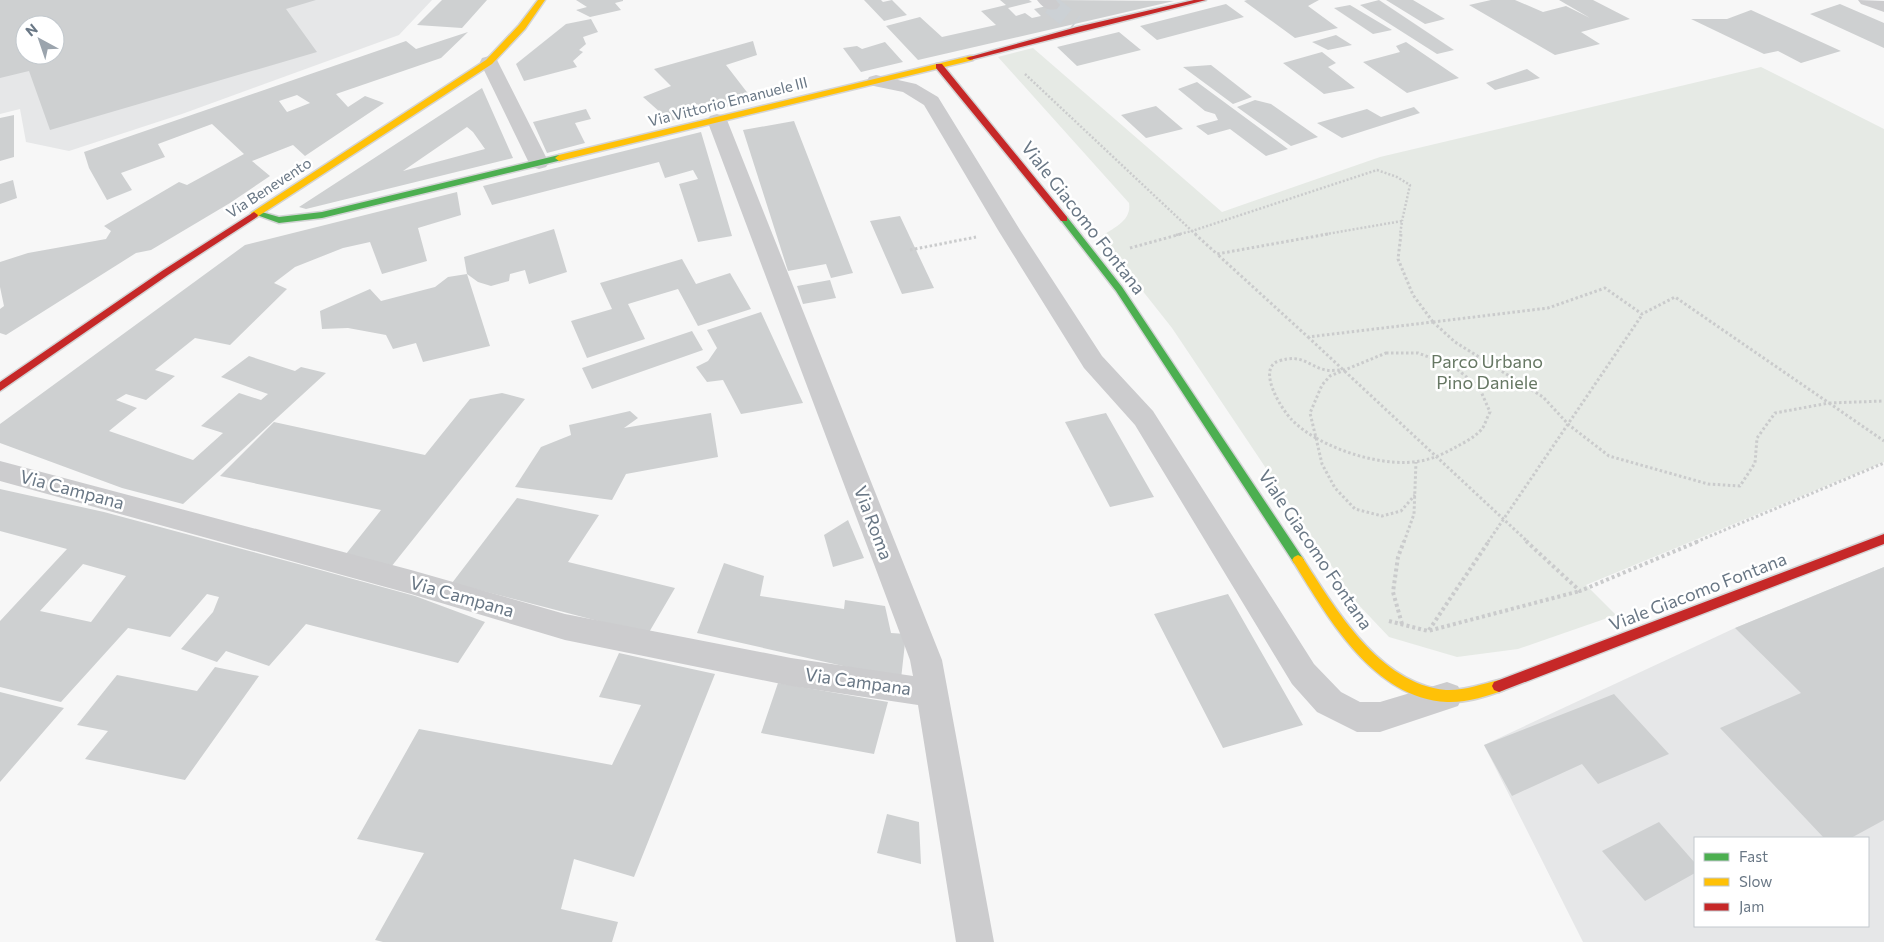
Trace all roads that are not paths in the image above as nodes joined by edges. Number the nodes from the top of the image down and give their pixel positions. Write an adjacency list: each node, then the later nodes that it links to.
1 (542, 0): 5 (street, Via Benevento)
2 (1203, 0): 6 (street, Via Vittorio Emanuele III)
3 (1867, 0): 4 (street)
4 (1884, 8)
5 (489, 62): 9 (street); 10 (street, Via Benevento)
6 (939, 66): 7 (street, Via Vittorio Emanuele III); 15 (street, Viale Giacomo Fontana)
7 (876, 81): 8 (street, Via Vittorio Emanuele III); 15 (street)
8 (717, 120): 9 (street, Via Vittorio Emanuele III); 14 (street, Via Roma)
9 (539, 163): 10 (street, Via Vittorio Emanuele III)
10 (258, 214): 11 (street, Via Benevento)
11 (0, 387)
12 (0, 471): 14 (street, Via Campana)
13 (1884, 539): 15 (street, Viale Giacomo Fontana)
14 (932, 693): 16 (street, Via Roma)
15 (1447, 696)
16 (975, 942)

